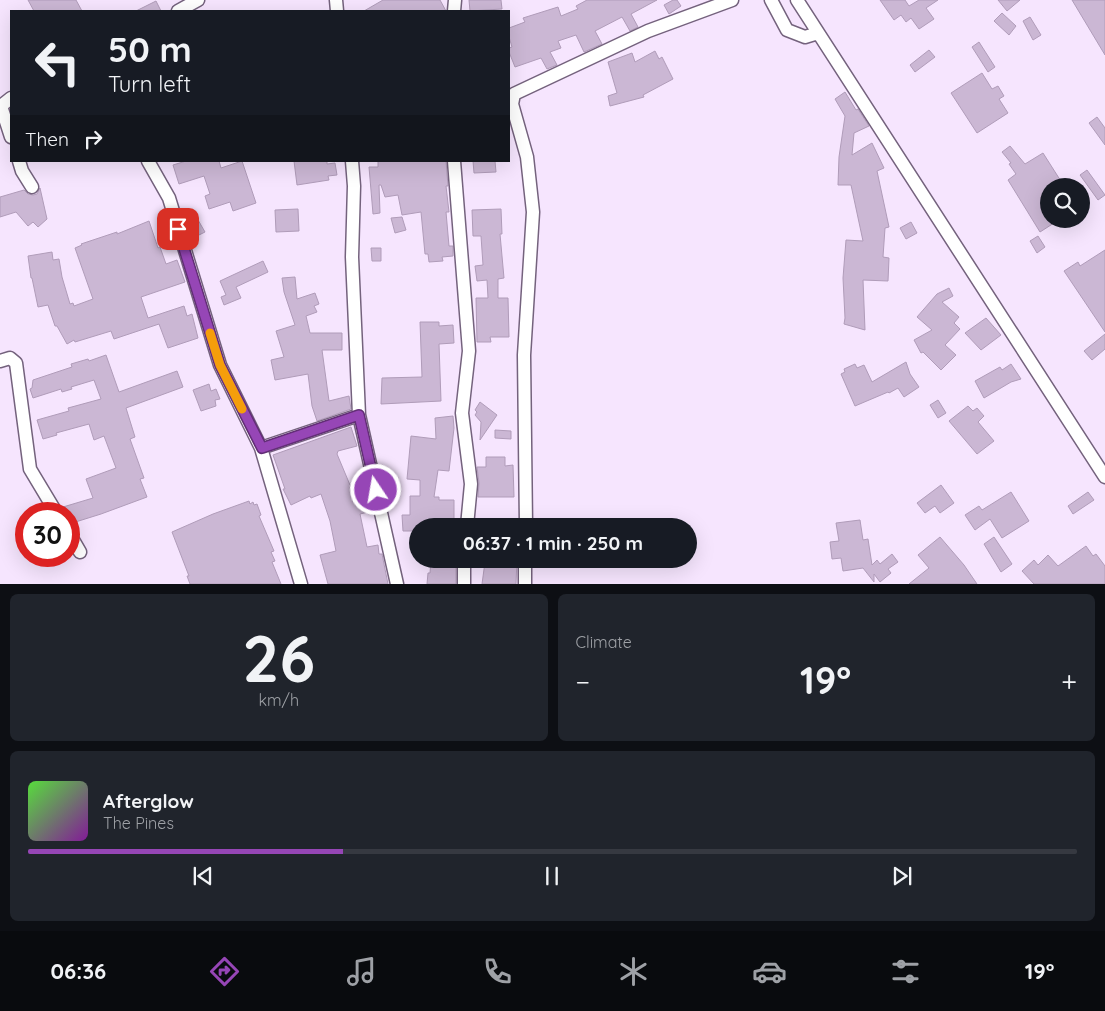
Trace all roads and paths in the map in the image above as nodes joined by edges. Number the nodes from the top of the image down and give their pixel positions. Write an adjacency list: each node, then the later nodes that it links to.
1 (198, 0): 5 (street)
2 (732, 0): 20 (street)
3 (771, 0): 6 (street)
4 (797, 0): 6 (street)
5 (180, 10)
6 (818, 33): 17 (street)
7 (4, 104): 8 (street)
8 (10, 132)
9 (19, 162): 13 (street)
10 (149, 162): 16 (street)
11 (352, 162): 15 (street)
12 (454, 162): 19 (street)
13 (32, 187)
14 (0, 362): 18 (street)
15 (359, 415): 16 (street); 24 (street)
16 (262, 448): 23 (street)
17 (1105, 477)
18 (50, 502)
19 (468, 518)
20 (526, 518)
21 (464, 568): 25 (street)
22 (526, 568): 26 (street)
23 (302, 584)
24 (397, 584)
25 (464, 584)
26 (525, 584)

